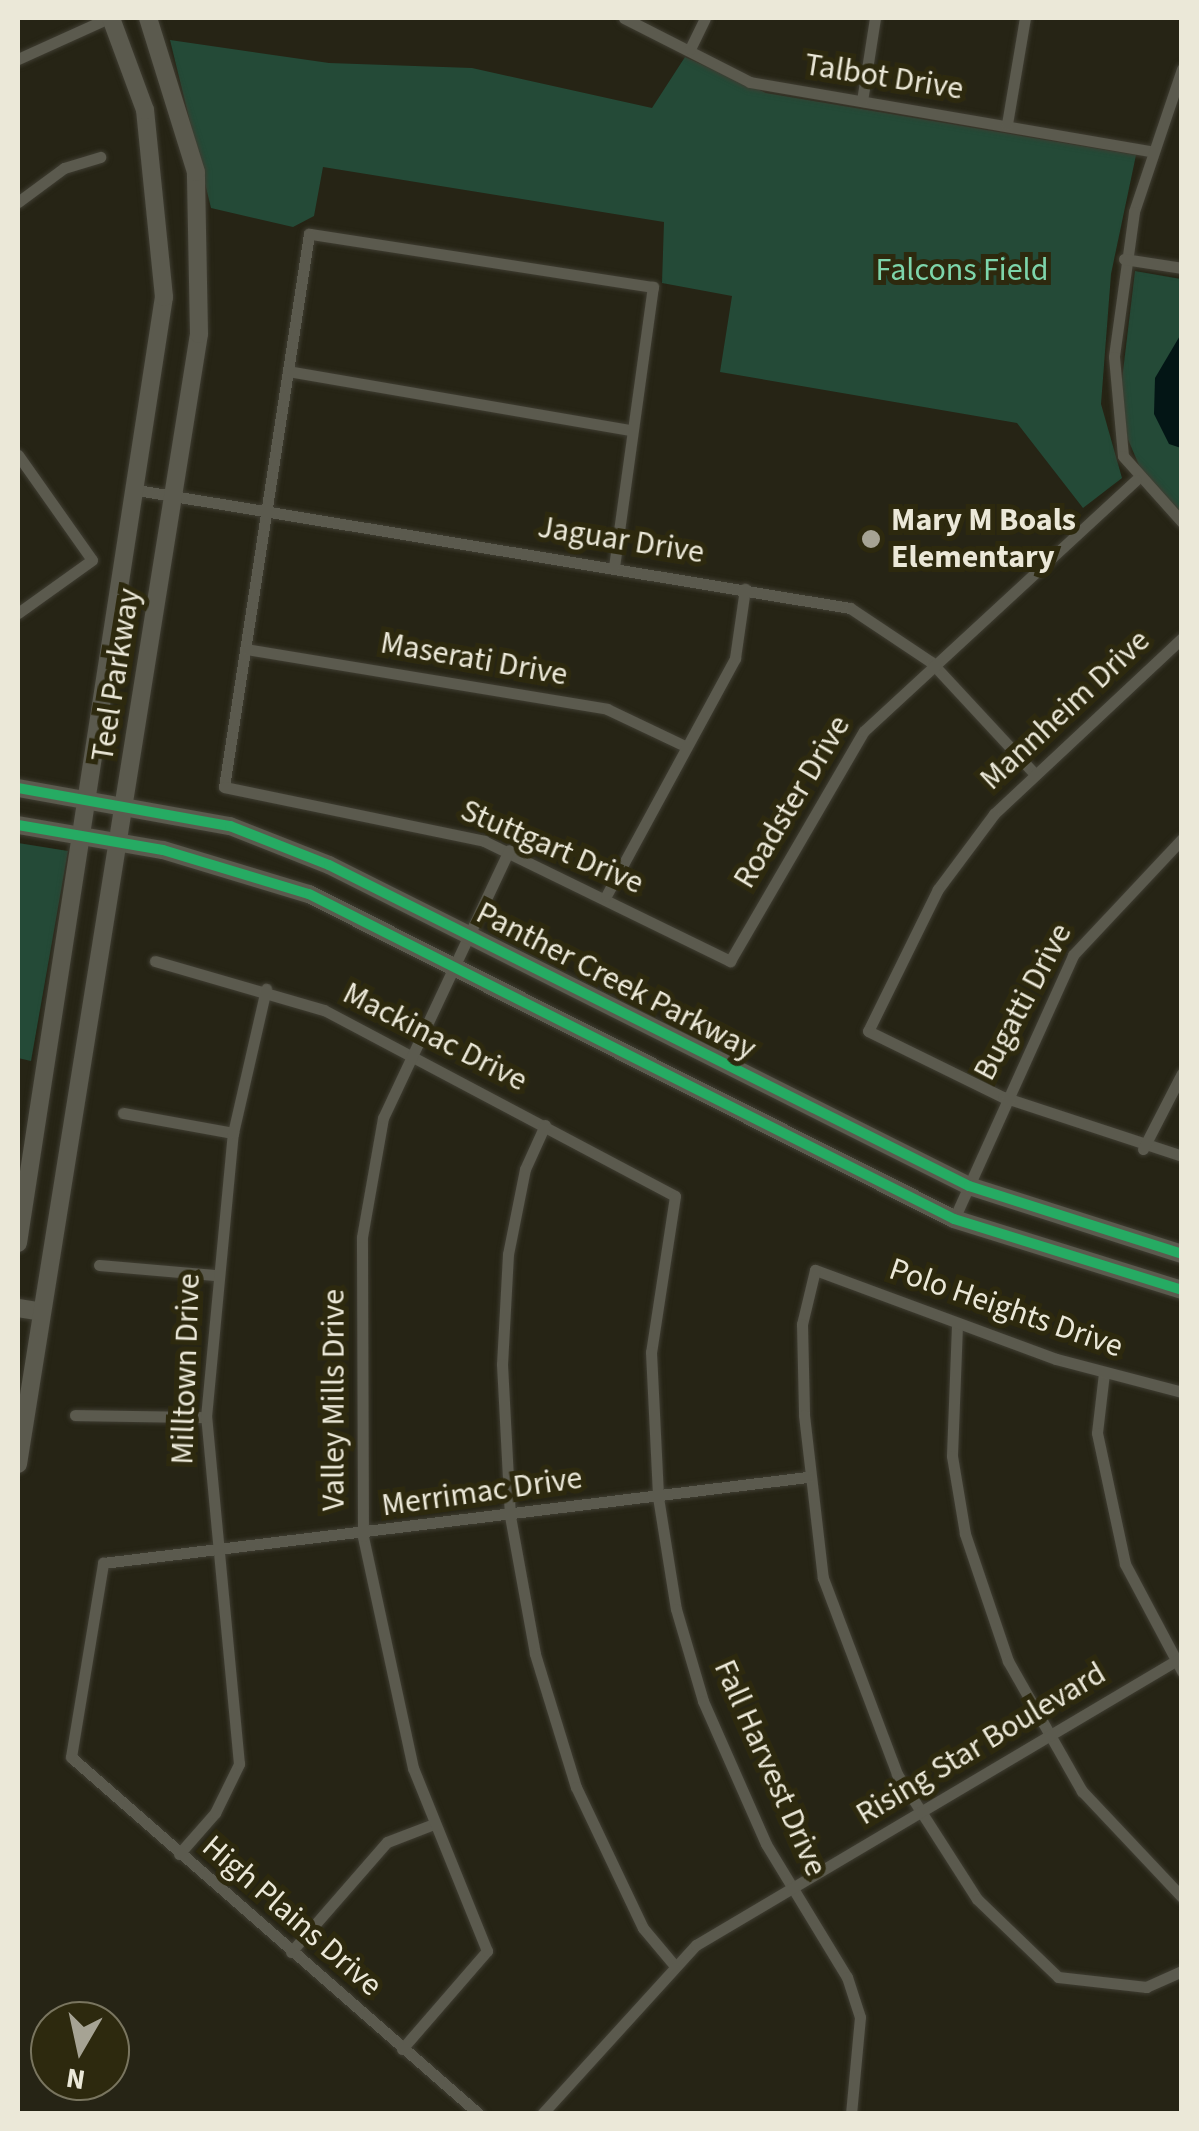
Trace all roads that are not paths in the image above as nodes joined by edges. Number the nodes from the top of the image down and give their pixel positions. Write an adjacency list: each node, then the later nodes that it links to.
1 (110, 18): 8 (street); 21 (main road, Teel Parkway)
2 (148, 18): 22 (main road, Teel Parkway)
3 (624, 18): 7 (street, Talbot Drive)
4 (705, 18): 7 (street)
5 (875, 18): 10 (street)
6 (1025, 18): 11 (street)
7 (690, 48): 10 (street, Talbot Drive)
8 (18, 59)
9 (1182, 69): 12 (street)
10 (862, 101): 11 (street, Talbot Drive)
11 (1007, 124): 12 (street, Talbot Drive)
12 (1149, 152): 15 (street)
13 (100, 157): 14 (street)
14 (18, 202)
15 (1124, 259): 16 (street); 20 (street)
16 (1182, 268)
17 (288, 371): 18 (street); 18 (street); 23 (street)
18 (631, 430): 25 (street)
19 (18, 455): 27 (street)
20 (1136, 480): 24 (street); 30 (street, Roadster Drive)
21 (138, 490): 22 (street, Jaguar Drive); 34 (main road, Teel Parkway)
22 (174, 496): 23 (street, Jaguar Drive); 35 (main road, Teel Parkway)
23 (268, 509): 25 (street, Jaguar Drive); 29 (street)
24 (1182, 522)
25 (614, 566): 26 (street, Jaguar Drive)
26 (745, 589): 30 (street, Jaguar Drive); 31 (street)
27 (18, 613)
28 (1182, 638): 32 (street, Mannheim Drive)
29 (246, 649): 31 (street, Maserati Drive); 40 (street, Stuttgart Drive)
30 (931, 662): 32 (street, Jaguar Drive); 44 (street, Roadster Drive)
31 (685, 746): 41 (street)
32 (1033, 772): 51 (street, Mannheim Drive)
33 (18, 788): 34 (main road, Panther Creek Parkway)
34 (86, 796): 35 (main road, Panther Creek Parkway); 37 (main road, Teel Parkway)
35 (126, 802): 39 (main road, Teel Parkway); 42 (main road, Panther Creek Parkway)
36 (18, 825): 37 (main road, Panther Creek Parkway)
37 (80, 834): 39 (main road, Panther Creek Parkway); 48 (main road, Teel Parkway)
38 (1182, 838): 51 (street, Bugatti Drive)
39 (120, 842): 45 (main road, Panther Creek Parkway); 50 (main road, Teel Parkway)
40 (508, 850): 41 (street, Stuttgart Drive); 42 (street, Valley Mills Drive)
41 (606, 896): 44 (street, Stuttgart Drive)
42 (470, 934): 45 (street, Valley Mills Drive); 57 (main road, Panther Creek Parkway)
43 (156, 961): 46 (street, Mackinac Drive)
44 (730, 961)
45 (454, 966): 47 (street, Valley Mills Drive); 59 (main road, Panther Creek Parkway)
46 (266, 990): 47 (street, Mackinac Drive); 54 (street, Milltown Drive)
47 (409, 1055): 53 (street, Mackinac Drive); 76 (street, Valley Mills Drive)
48 (46, 1070): 50 (main road); 60 (main road, Teel Parkway)
49 (1182, 1072): 55 (street)
50 (82, 1077): 66 (main road, Teel Parkway)
51 (1003, 1096): 55 (street); 57 (street, Bugatti Drive)
52 (123, 1113): 54 (street)
53 (545, 1125): 58 (street, Mackinac Drive); 75 (street)
54 (232, 1134): 63 (street, Milltown Drive)
55 (1143, 1149): 56 (street)
56 (1182, 1156)
57 (969, 1186): 59 (street, Bugatti Drive); 61 (main road, Panther Creek Parkway)
58 (675, 1196): 74 (street, Fall Harvest Drive)
59 (954, 1220): 64 (main road, Panther Creek Parkway)
60 (18, 1243)
61 (1182, 1254)
62 (99, 1265): 63 (street)
63 (215, 1275): 71 (street, Milltown Drive)
64 (1182, 1290)
65 (18, 1308): 66 (main road)
66 (42, 1312): 72 (main road, Teel Parkway)
67 (957, 1325): 68 (street, Polo Heights Drive); 73 (street, Polo Heights Drive); 79 (street)
68 (1104, 1373): 69 (street, Polo Heights Drive); 78 (street)
69 (1182, 1392)
70 (75, 1416): 71 (street)
71 (206, 1417): 77 (street, Milltown Drive)
72 (18, 1464)
73 (807, 1477): 74 (street, Merrimac Drive); 81 (street)
74 (658, 1497): 75 (street, Merrimac Drive); 84 (street, Fall Harvest Drive)
75 (510, 1516): 76 (street, Merrimac Drive); 87 (street)
76 (363, 1536): 77 (street, Merrimac Drive); 82 (street, Valley Mills Drive)
77 (216, 1551): 80 (street, Merrimac Drive); 83 (street, Milltown Drive)
78 (1179, 1663): 79 (street, Rising Star Boulevard)
79 (1046, 1738): 81 (street, Rising Star Boulevard); 85 (street)
80 (71, 1757): 83 (street, High Plains Drive)
81 (919, 1813): 84 (street, Rising Star Boulevard); 88 (street)
82 (431, 1825): 86 (street); 89 (street, Valley Mills Drive)
83 (179, 1854): 86 (street, High Plains Drive)
84 (792, 1888): 87 (street, Rising Star Boulevard); 92 (street, Fall Harvest Drive)
85 (1182, 1897)
86 (291, 1952): 89 (street, High Plains Drive)
87 (674, 1966): 91 (street, Rising Star Boulevard)
88 (1182, 1971)
89 (402, 2048): 90 (street, High Plains Drive)
90 (479, 2114)
91 (542, 2114)
92 (851, 2114)

